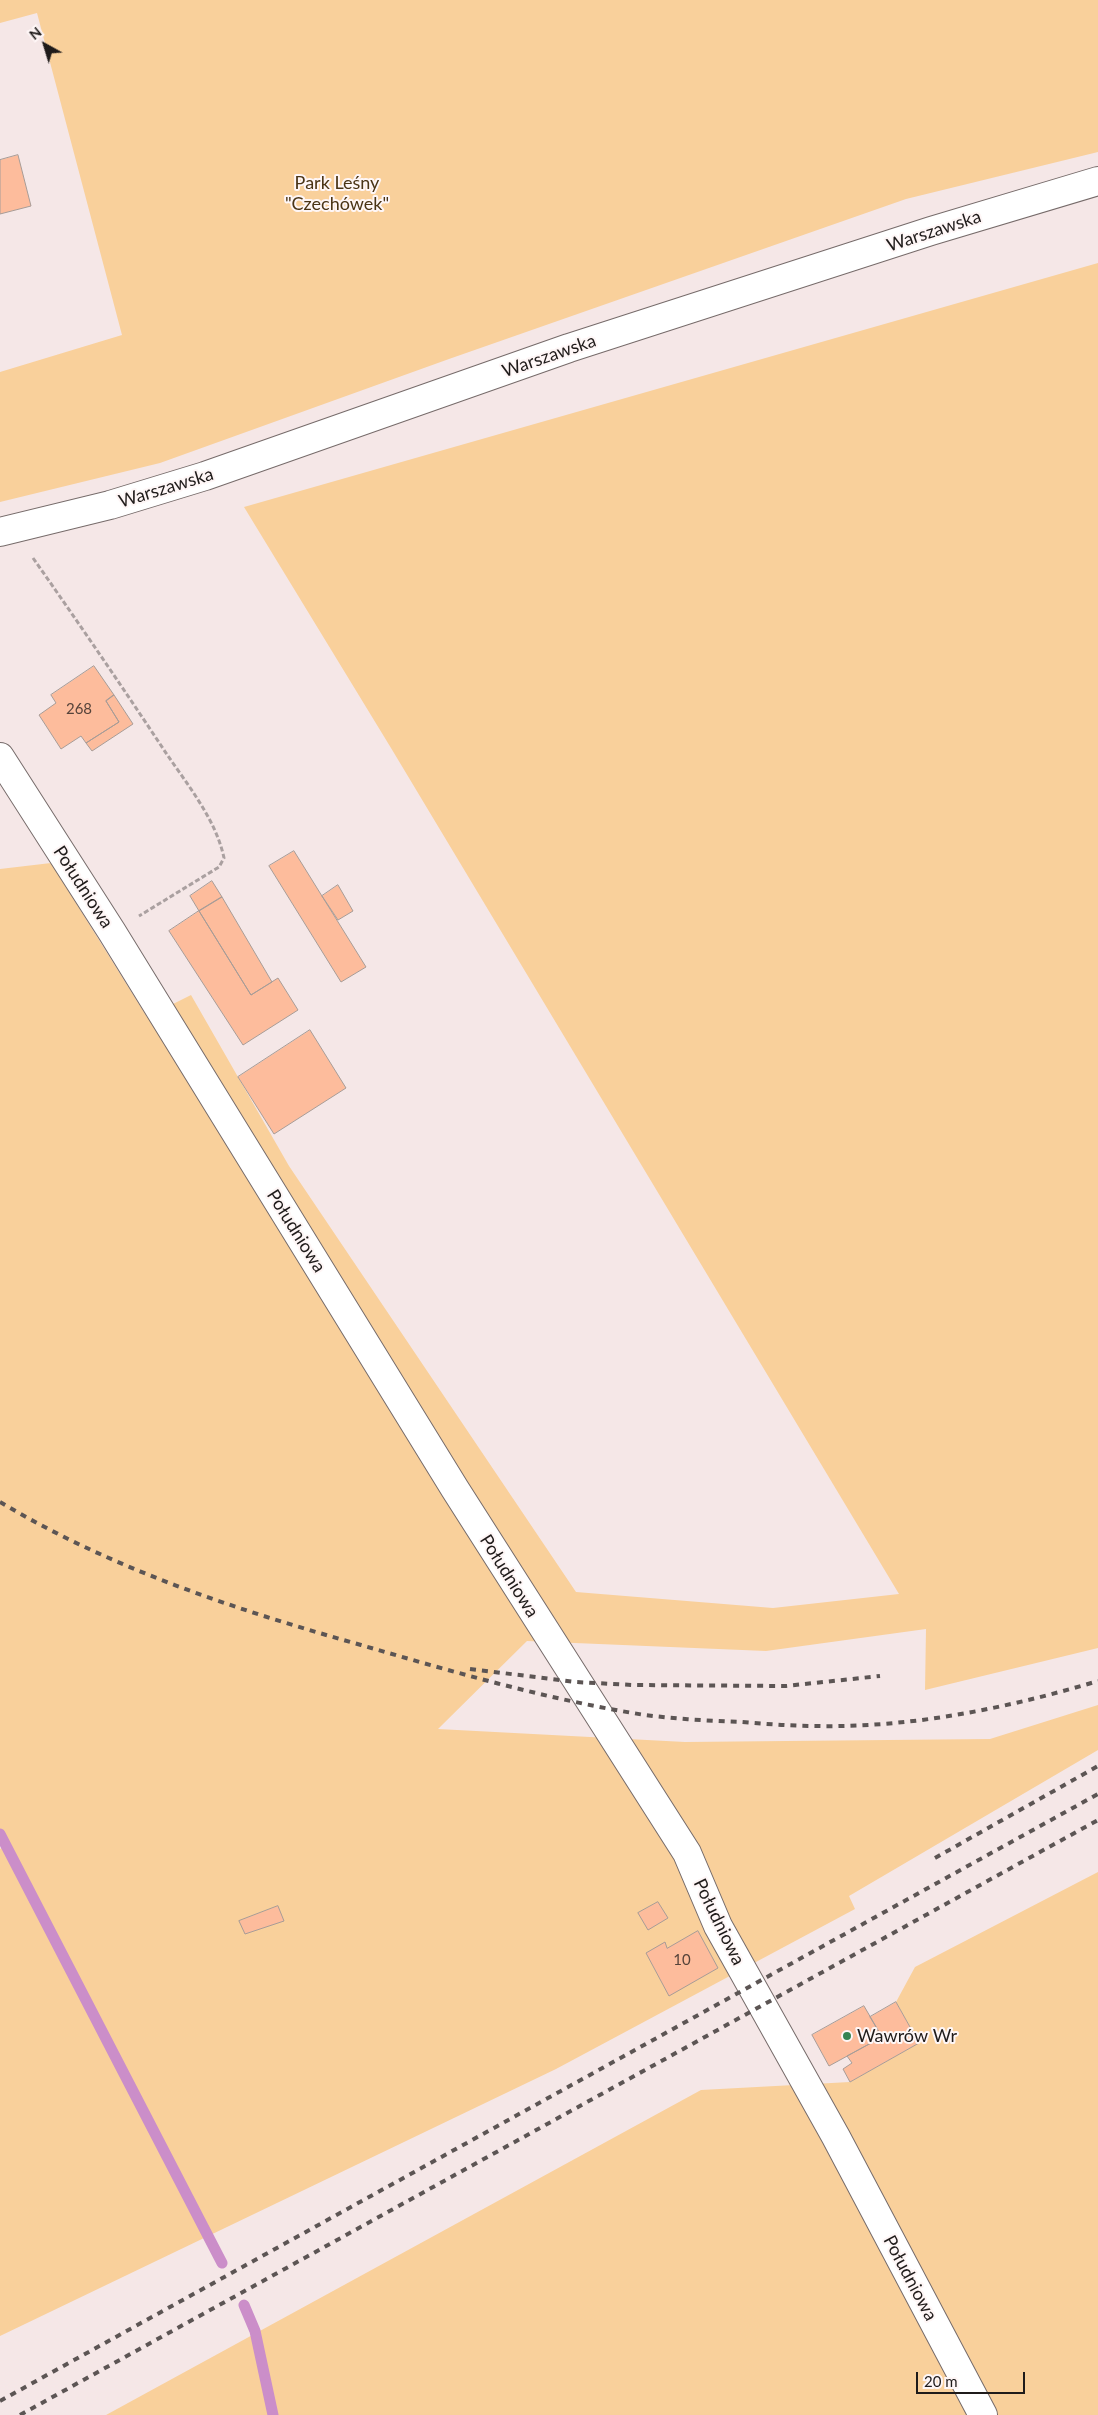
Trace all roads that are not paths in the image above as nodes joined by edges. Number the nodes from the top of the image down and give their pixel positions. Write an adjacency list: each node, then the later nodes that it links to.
1 (1098, 181): 2 (street, Warszawska)
2 (6, 531)
3 (0, 756): 4 (street, Południowa)
4 (983, 2415)

